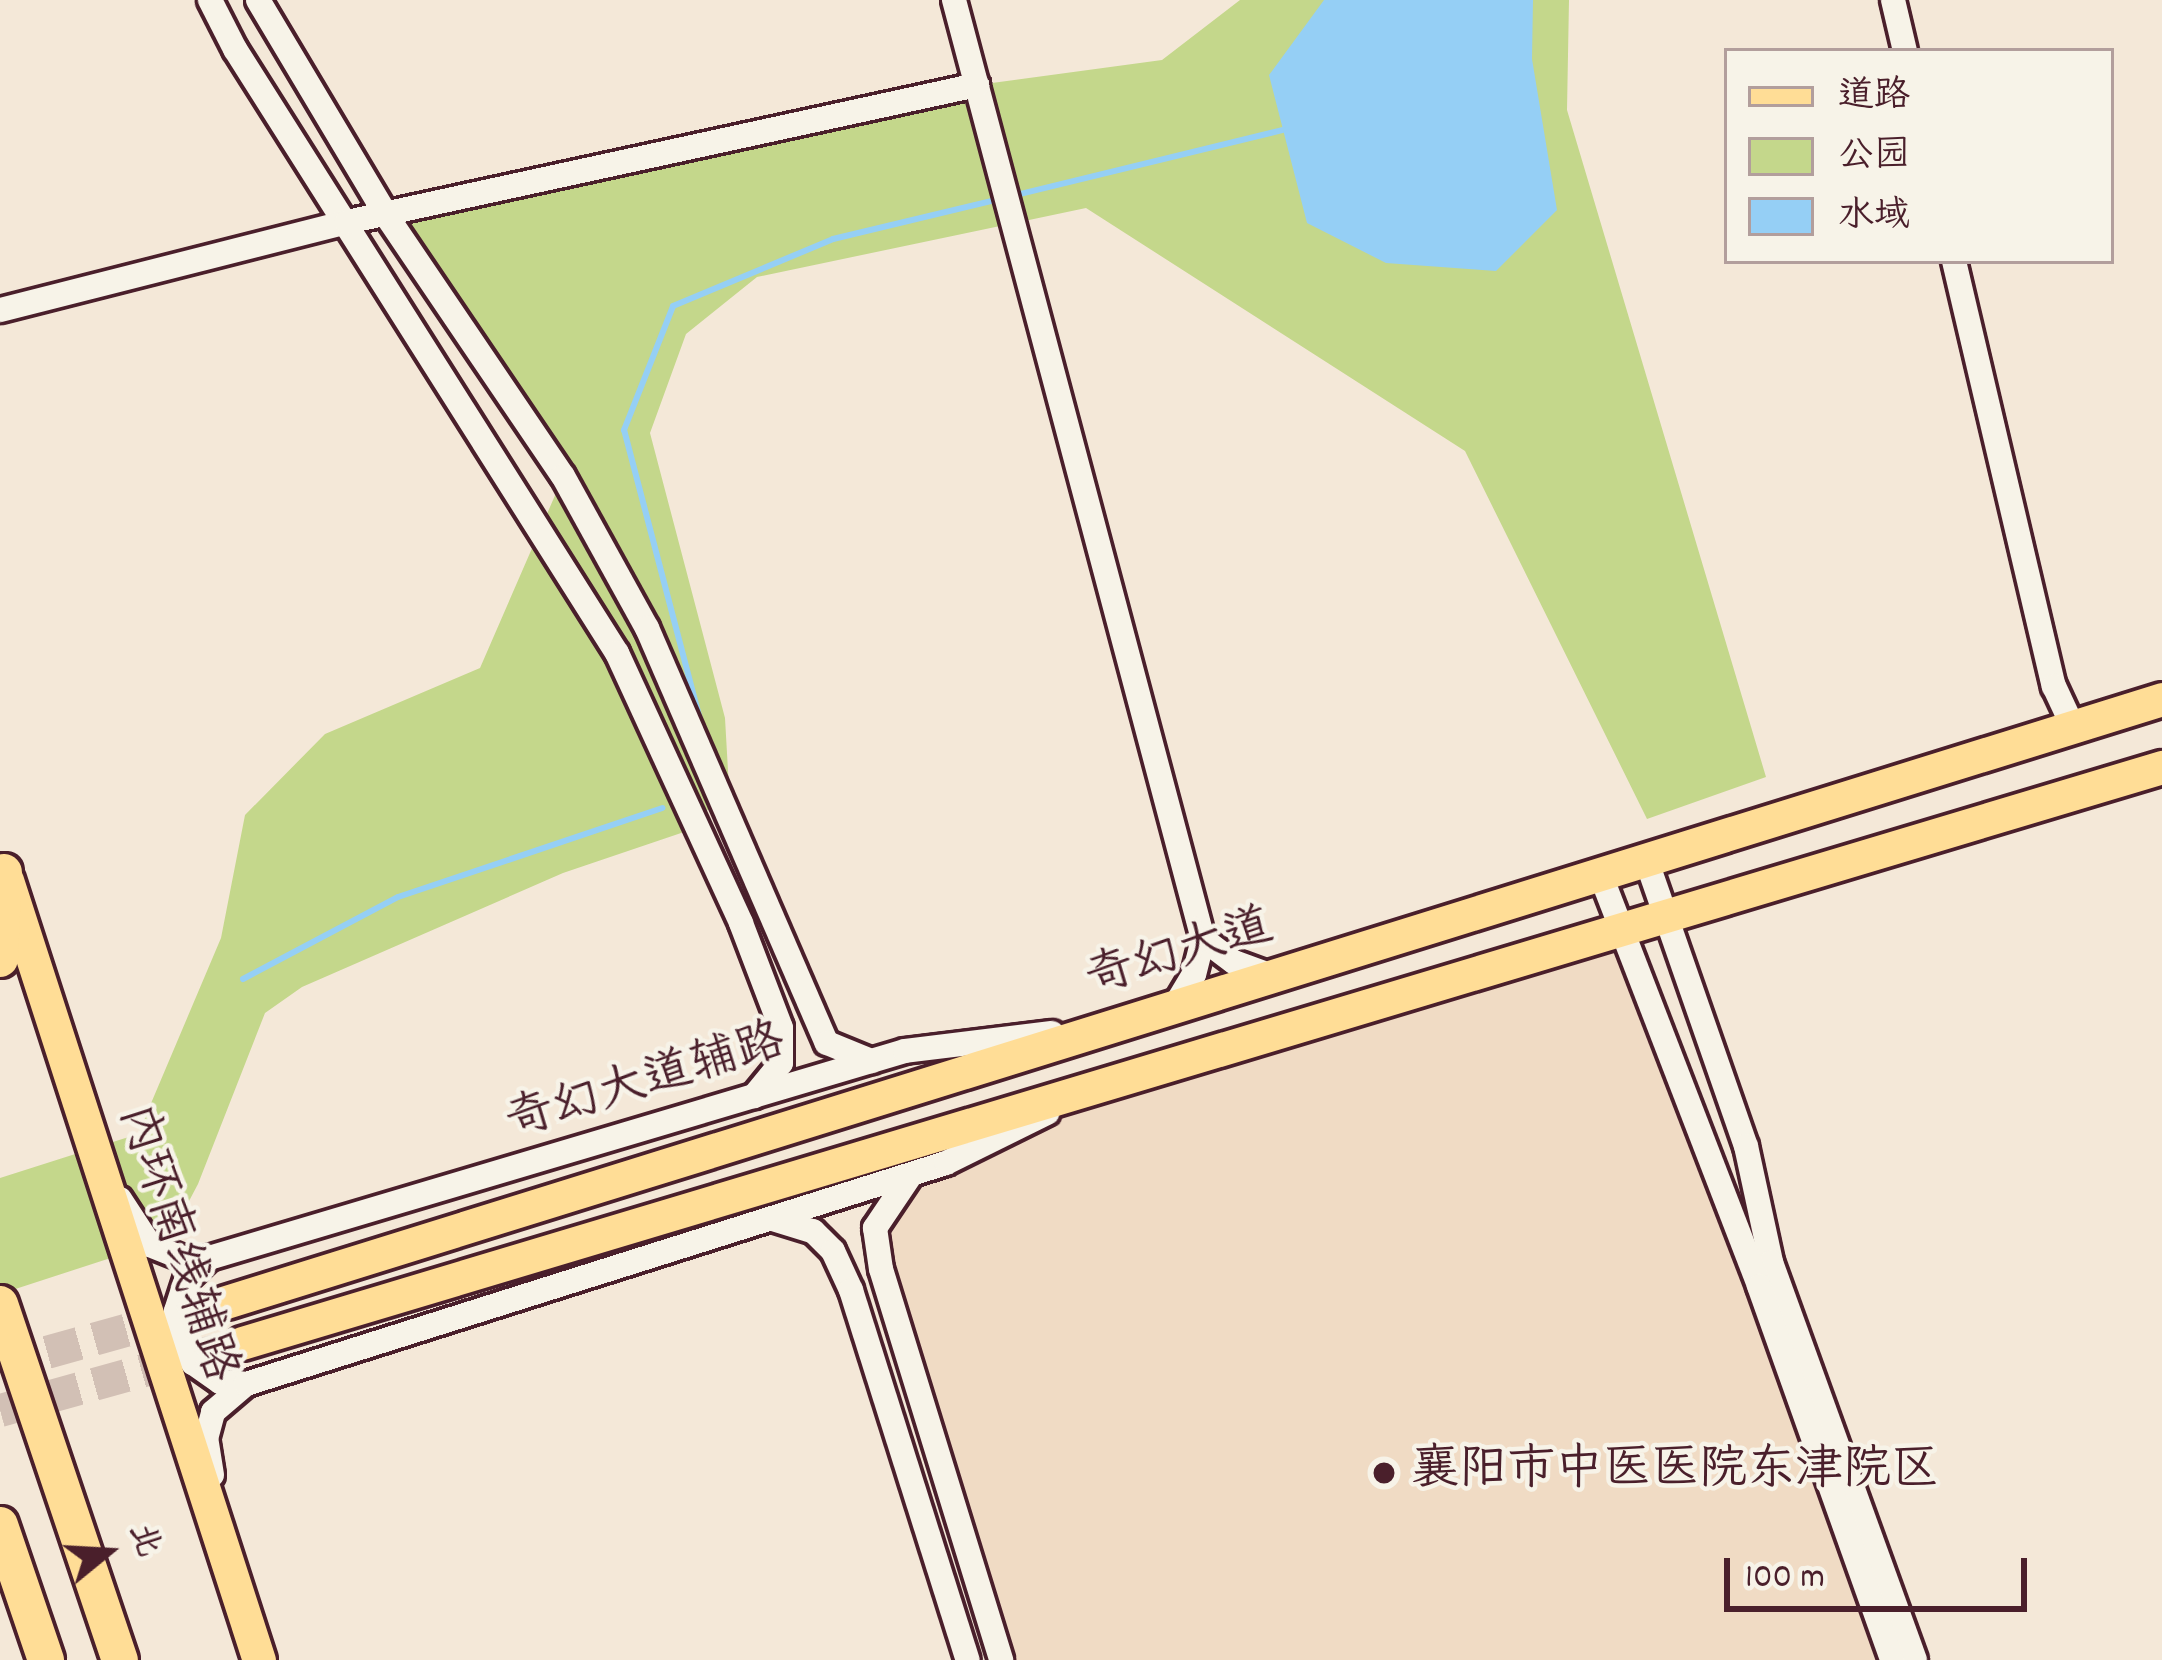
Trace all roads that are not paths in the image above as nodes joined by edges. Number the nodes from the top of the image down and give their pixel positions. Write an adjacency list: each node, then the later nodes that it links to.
1 (210, 0): 8 (street)
2 (258, 0): 7 (street)
3 (954, 0): 6 (street)
4 (1893, 0): 5 (street)
5 (1904, 48)
6 (976, 86): 7 (street); 19 (street)
7 (386, 215): 8 (street); 24 (street)
8 (346, 222): 10 (street); 26 (street)
9 (1955, 264): 12 (street)
10 (0, 310)
11 (2162, 699): 12 (main road, 奇幻大道)
12 (2073, 727): 14 (main road, 奇幻大道)
13 (2162, 767): 17 (main road, 奇幻大道)
14 (1647, 862): 16 (main road, 奇幻大道); 17 (street)
15 (2, 865): 20 (highway); 27 (main road, 内环南线辅路)
16 (1601, 876): 18 (street); 21 (main road, 奇幻大道)
17 (1664, 916): 18 (main road, 奇幻大道); 43 (street)
18 (1621, 927): 25 (main road, 奇幻大道); 42 (street)
19 (1203, 940): 21 (street); 22 (street)
20 (0, 959)
21 (1272, 976): 22 (main road, 奇幻大道)
22 (1173, 1009): 23 (main road, 奇幻大道)
23 (1114, 1026): 24 (street, 奇幻大道辅路); 31 (main road, 奇幻大道)
24 (871, 1061): 26 (street, 奇幻大道辅路)
25 (1121, 1077): 28 (street); 33 (main road, 奇幻大道)
26 (754, 1096): 30 (street, 奇幻大道辅路)
27 (101, 1170): 30 (street, 奇幻大道辅路); 36 (main road, 内环南线辅路)
28 (911, 1175): 29 (street); 41 (street)
29 (776, 1220): 34 (street); 40 (street)
30 (208, 1258): 34 (street)
31 (226, 1302)
32 (0, 1304): 38 (highway)
33 (242, 1343)
34 (246, 1384): 36 (street)
35 (0, 1525): 37 (highway)
36 (225, 1555): 39 (main road, 内环南线辅路)
37 (46, 1660)
38 (121, 1660)
39 (259, 1660)
40 (968, 1660)
41 (1001, 1660)
42 (1892, 1660)
43 (1915, 1660)

